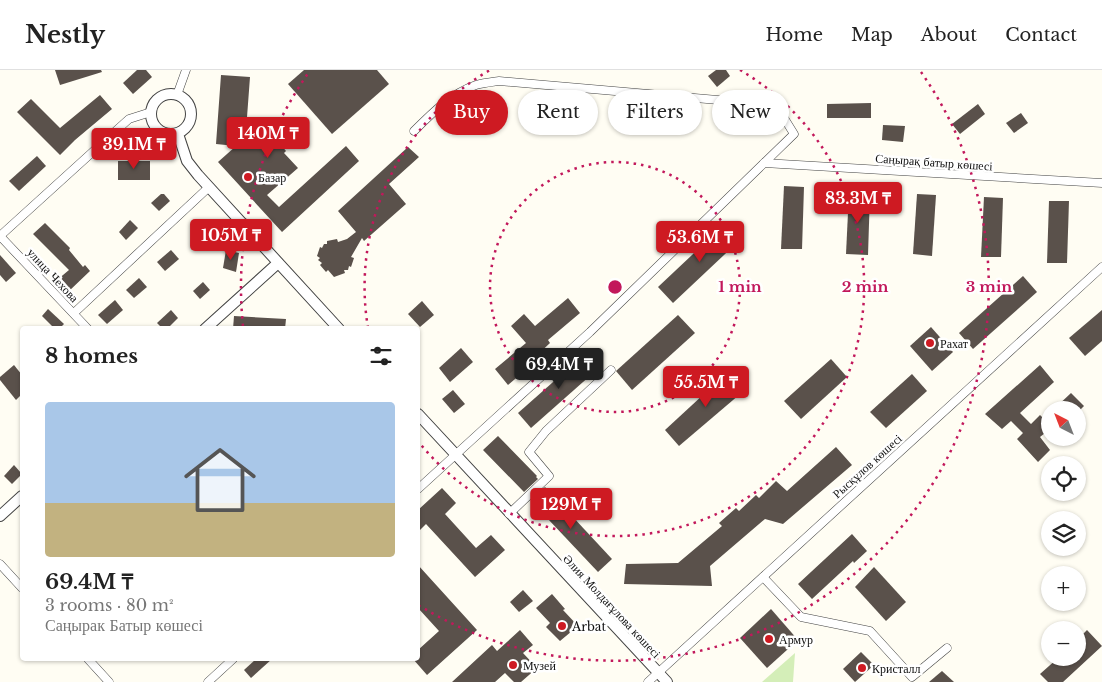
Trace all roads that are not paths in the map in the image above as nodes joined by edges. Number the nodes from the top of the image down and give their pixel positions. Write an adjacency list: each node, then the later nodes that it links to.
1 (186, 70): 2 (street)
2 (177, 95): 3 (street); 5 (street)
3 (151, 112): 5 (street); 9 (street)
4 (414, 131): 6 (street)
5 (178, 134): 8 (street)
6 (764, 163): 7 (street, Саңырақ батыр көшесі); 18 (street)
7 (1102, 183)
8 (209, 187): 10 (street); 12 (street)
9 (0, 236): 12 (street, улица Чехова)
10 (278, 263): 14 (street); 15 (street)
11 (1102, 267): 24 (street, Рысқұлов көшесі)
12 (74, 313): 13 (street, улица Чехова)
13 (85, 326)
14 (208, 326)
15 (336, 326)
16 (611, 370): 21 (street)
17 (420, 416): 18 (street, Әлия Молдағұлова көшесі)
18 (455, 454): 19 (street); 21 (street, Әлия Молдағұлова көшесі)
19 (420, 487)
20 (20, 498): 22 (street)
21 (510, 514): 29 (street, Әлия Молдағұлова көшесі)
22 (0, 516)
23 (0, 564): 25 (street)
24 (762, 577): 26 (street); 29 (street, Рысқұлов көшесі)
25 (20, 586)
26 (947, 648)
27 (90, 661): 30 (street)
28 (231, 661): 31 (street)
29 (658, 673): 32 (street, Рысқұлов көшесі); 33 (street, Әлия Молдағұлова көшесі)
30 (109, 682)
31 (208, 682)
32 (648, 682)
33 (667, 682)

